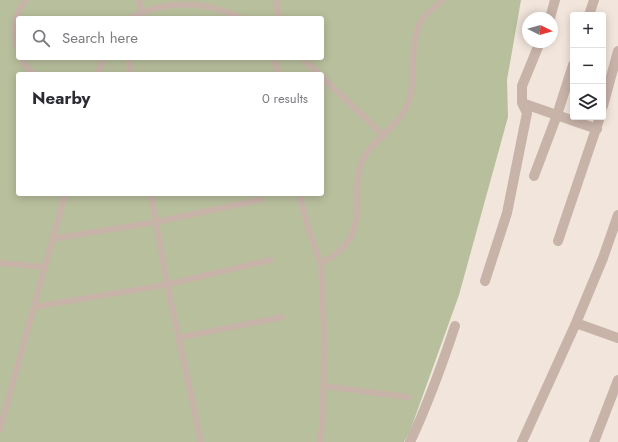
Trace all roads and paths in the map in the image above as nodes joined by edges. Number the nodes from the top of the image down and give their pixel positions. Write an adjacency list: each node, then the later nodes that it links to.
1 (26, 0): 10 (lane)
2 (139, 0): 7 (lane)
3 (278, 0): 14 (lane)
4 (555, 0): 8 (street)
5 (594, 0): 9 (street)
6 (441, 1): 35 (lane)
7 (141, 12): 12 (lane); 13 (lane)
8 (552, 12)
9 (590, 12)
10 (16, 16)
11 (16, 16): 15 (lane)
12 (134, 16)
13 (236, 16)
14 (280, 16)
15 (16, 46)
16 (538, 48): 31 (street)
17 (618, 51): 30 (street)
18 (22, 60): 23 (lane)
19 (102, 60): 24 (lane)
20 (128, 60): 25 (lane)
21 (275, 60): 26 (lane)
22 (304, 60): 27 (lane)
23 (32, 72)
24 (99, 72)
25 (130, 72)
26 (278, 72)
27 (316, 72)
28 (570, 74): 32 (street)
29 (324, 79): 35 (lane)
30 (606, 95)
31 (522, 103): 32 (street); 49 (street)
32 (557, 115): 34 (street); 36 (street)
33 (599, 120): 34 (street)
34 (597, 129): 44 (street)
35 (384, 136): 47 (lane)
36 (534, 176)
37 (63, 196): 43 (lane)
38 (151, 196): 42 (lane)
39 (300, 196): 47 (lane)
40 (260, 200): 42 (lane)
41 (618, 215): 53 (street)
42 (156, 222): 43 (lane); 50 (lane)
43 (52, 239): 48 (lane)
44 (558, 240)
45 (271, 260): 50 (lane)
46 (0, 262): 48 (lane)
47 (320, 264): 58 (lane)
48 (44, 267): 51 (lane)
49 (485, 280)
50 (167, 284): 51 (lane); 55 (lane)
51 (34, 306): 60 (lane)
52 (282, 317): 55 (lane)
53 (576, 323): 56 (street); 64 (street)
54 (455, 326): 63 (street)
55 (178, 338): 61 (lane)
56 (618, 338)
57 (618, 380): 65 (street)
58 (323, 386): 59 (lane); 62 (lane)
59 (408, 397)
60 (0, 429)
61 (201, 442)
62 (320, 442)
63 (410, 442)
64 (522, 442)
65 (594, 442)

